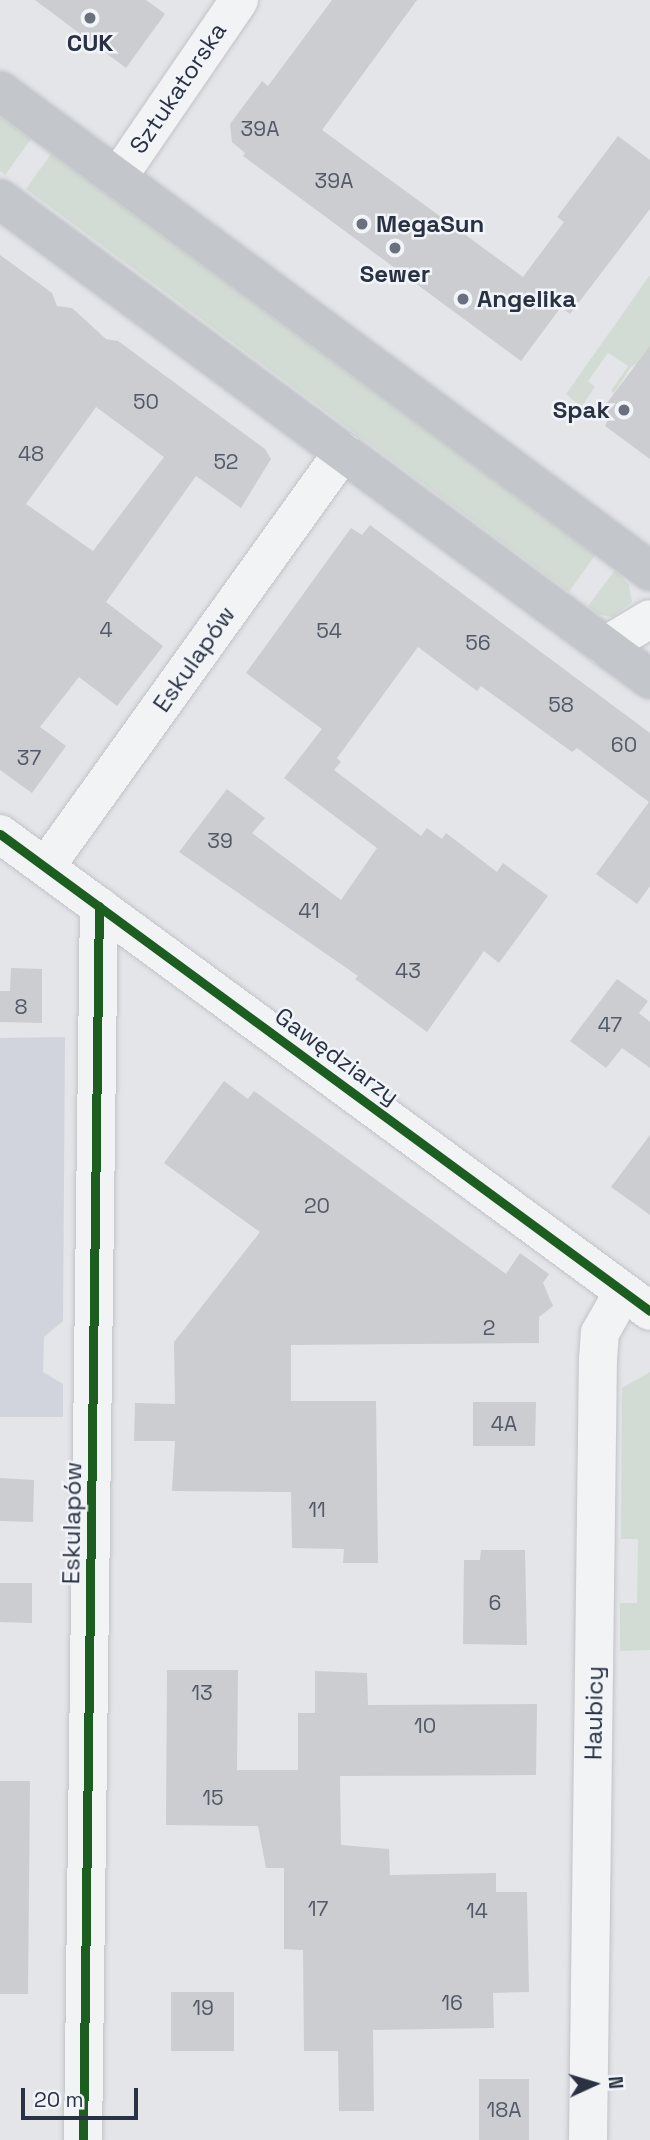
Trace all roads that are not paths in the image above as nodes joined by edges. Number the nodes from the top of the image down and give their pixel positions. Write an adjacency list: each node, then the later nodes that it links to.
1 (239, 0): 3 (street, Sztukatorska)
2 (0, 91): 3 (street)
3 (118, 177): 6 (street)
4 (0, 200): 5 (street)
5 (343, 452): 8 (street); 11 (street, Eskulapów)
6 (650, 571)
7 (650, 619): 8 (street)
8 (605, 646): 9 (street)
9 (650, 679)
10 (0, 834): 11 (street, Gawędziarzy)
11 (46, 866): 12 (street, Gawędziarzy)
12 (99, 906): 13 (street, Gawędziarzy); 14 (street, Eskulapów)
13 (636, 1301): 15 (street, Haubicy)
14 (83, 2140)
15 (588, 2140)

